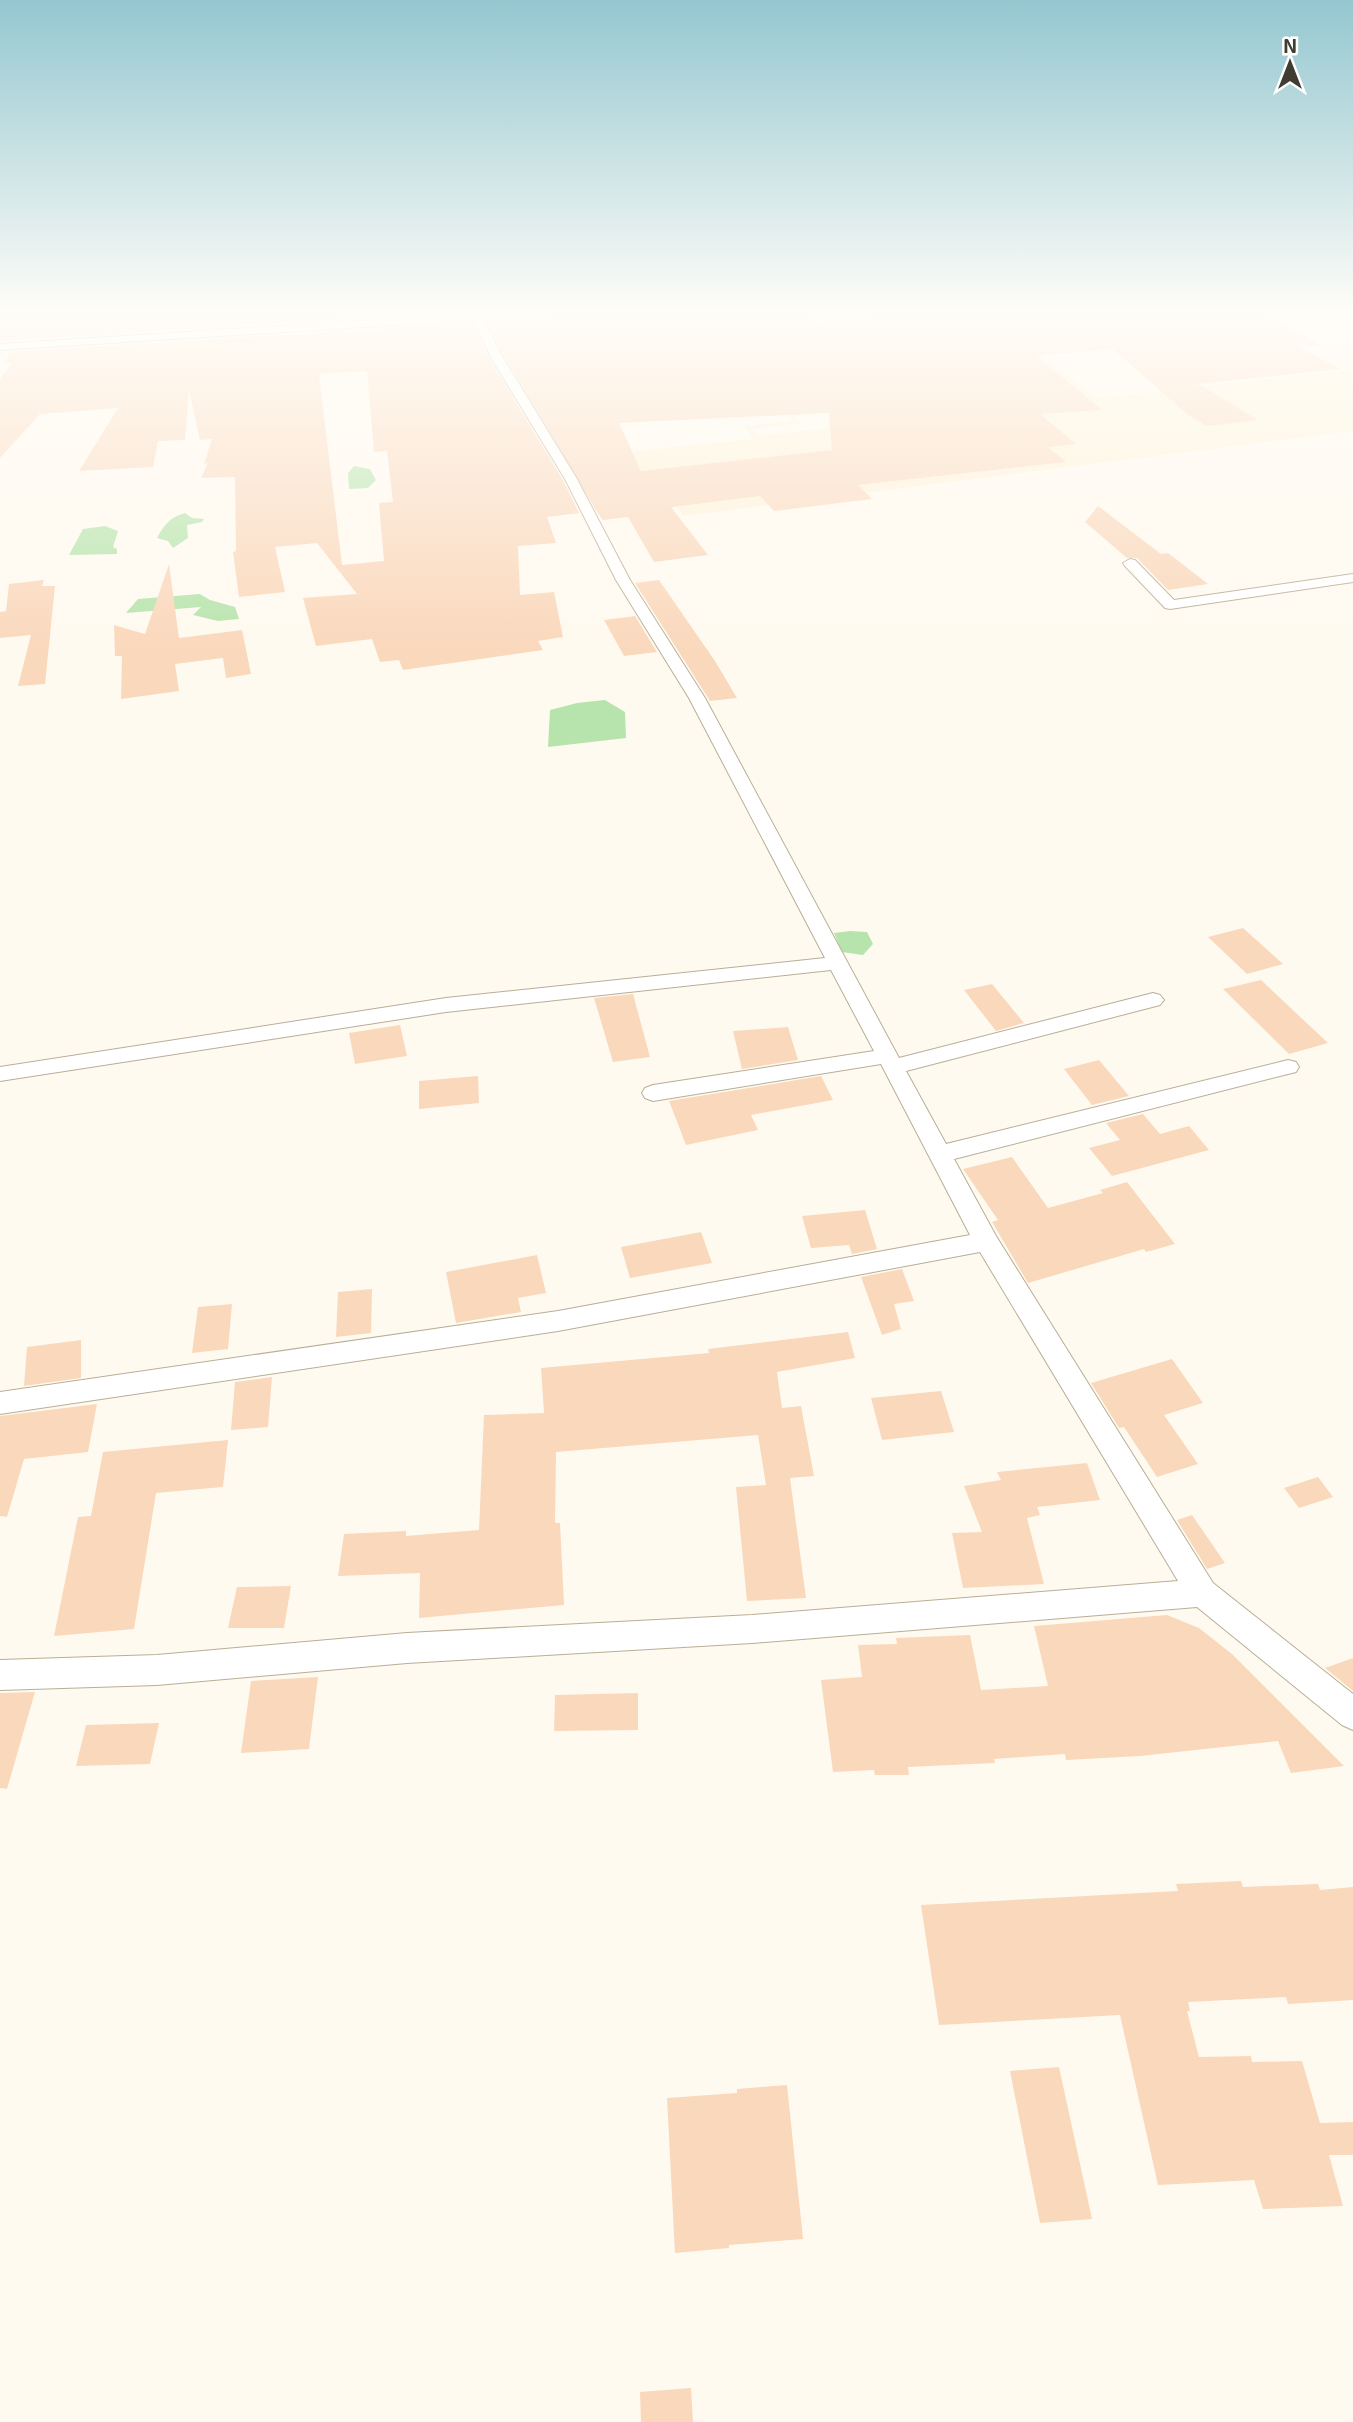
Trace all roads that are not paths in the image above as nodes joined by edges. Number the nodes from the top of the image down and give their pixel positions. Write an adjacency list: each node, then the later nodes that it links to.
1 (538, 425): 4 (street)
2 (1130, 563): 3 (street)
3 (1353, 578)
4 (836, 962): 6 (street); 8 (street)
5 (1153, 1000): 6 (street)
6 (889, 1061): 9 (street); 10 (street)
7 (1288, 1066): 10 (street)
8 (0, 1074)
9 (653, 1093)
10 (939, 1154): 11 (street)
11 (986, 1241): 12 (street); 13 (street)
12 (0, 1403)
13 (1202, 1593): 14 (street); 15 (street)
14 (0, 1675)
15 (1353, 1713)

